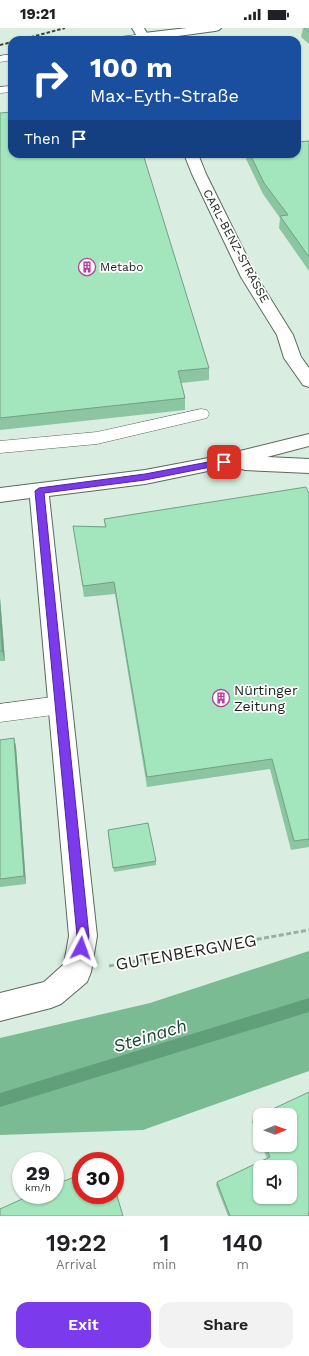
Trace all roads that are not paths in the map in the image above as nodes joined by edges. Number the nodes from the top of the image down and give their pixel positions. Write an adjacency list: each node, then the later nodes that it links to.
1 (215, 28): 2 (street)
2 (143, 33): 3 (lane)
3 (133, 36)
4 (193, 158): 5 (street, CARL-BENZ-STRASSE)
5 (285, 335): 6 (street, CARL-BENZ-STRASSE); 7 (street, CARL-BENZ-STRASSE)
6 (303, 345)
7 (309, 381)
8 (201, 414): 10 (lane)
9 (309, 440): 11 (street)
10 (0, 447)
11 (224, 462): 12 (street); 13 (street)
12 (309, 466)
13 (39, 491): 14 (street); 15 (street)
14 (0, 495)
15 (60, 705): 16 (lane); 17 (street)
16 (0, 713)
17 (0, 1007)

